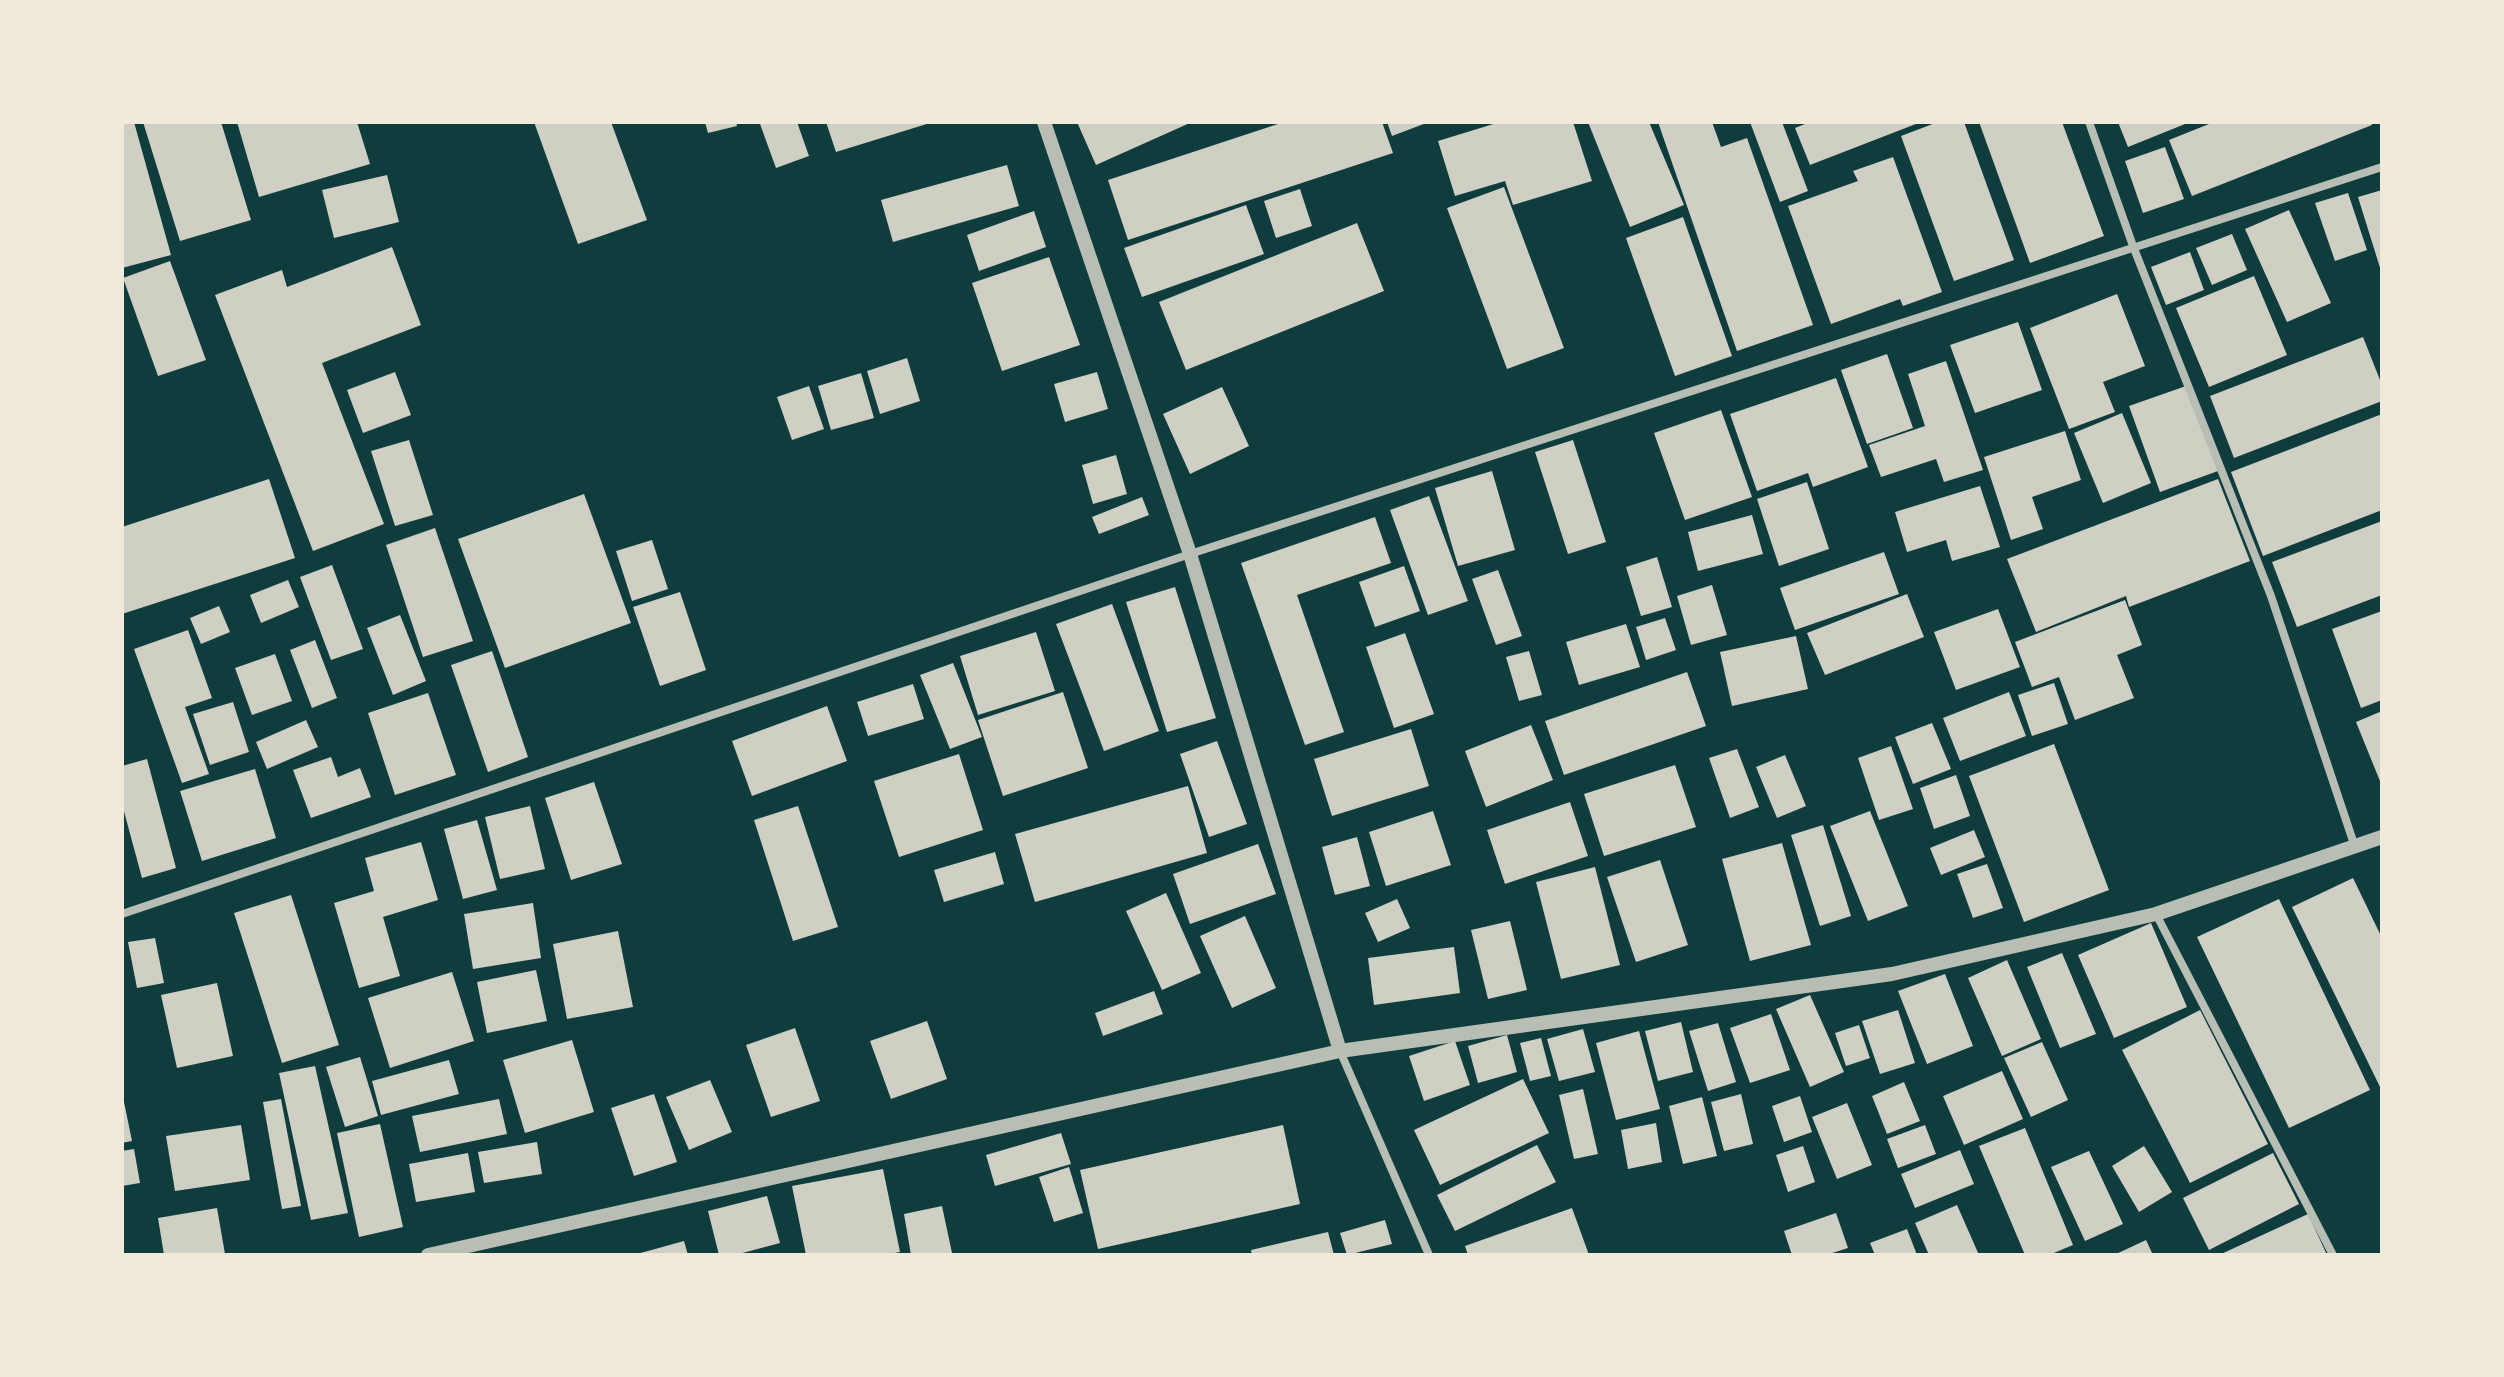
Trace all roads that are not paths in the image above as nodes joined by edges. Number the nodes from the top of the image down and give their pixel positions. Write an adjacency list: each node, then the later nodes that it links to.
1 (1044, 122): 5 (street)
2 (2089, 122): 4 (street)
3 (2382, 167): 4 (street)
4 (2133, 246): 5 (street); 7 (street)
5 (1190, 554): 8 (street); 10 (street)
6 (2382, 837): 7 (street)
7 (2355, 847): 9 (street)
8 (122, 914)
9 (2156, 914): 10 (street); 13 (street)
10 (1340, 1051): 11 (street); 12 (street)
11 (428, 1255)
12 (1429, 1255)
13 (2333, 1255)

